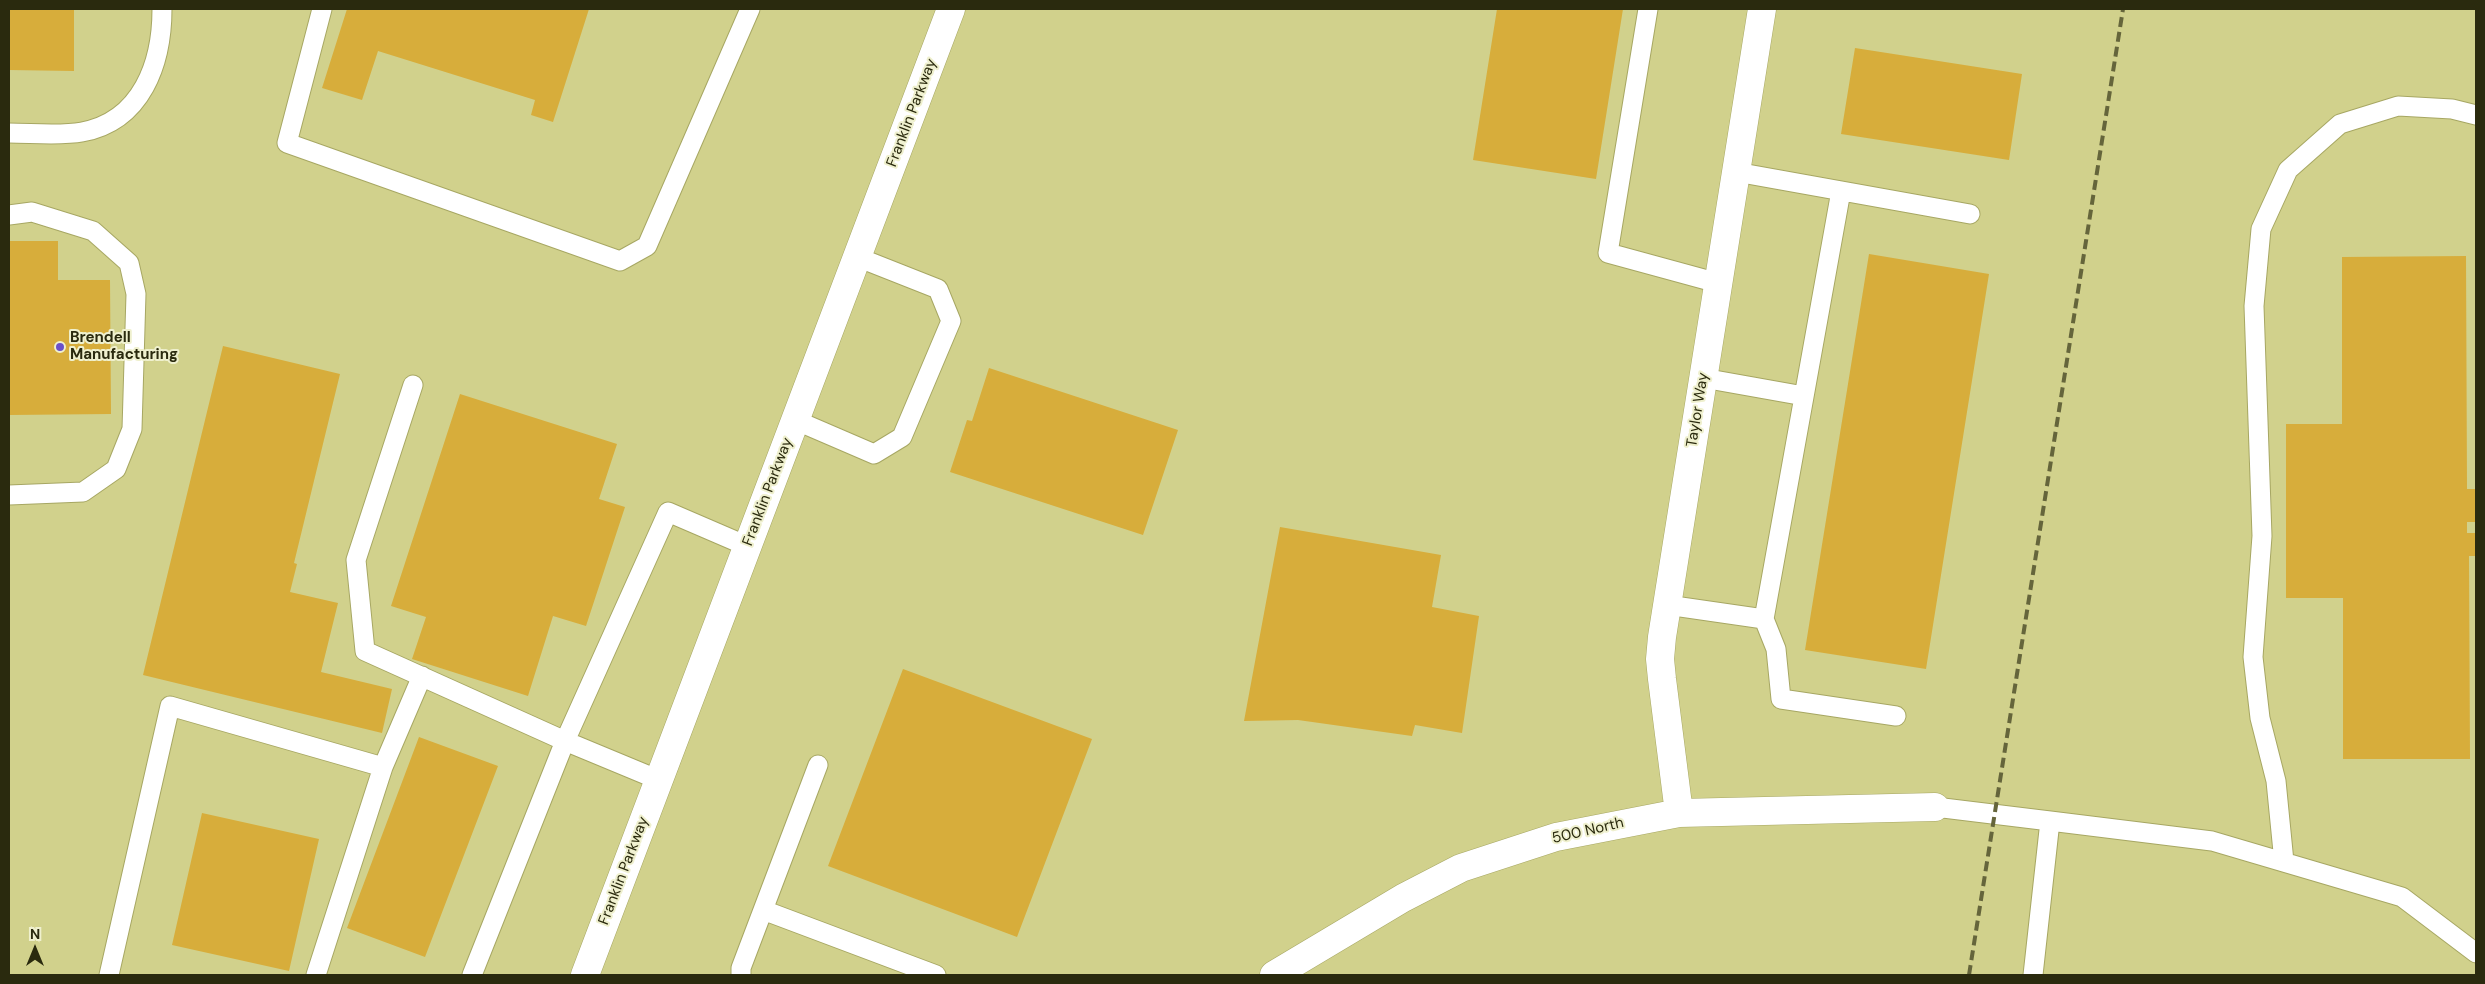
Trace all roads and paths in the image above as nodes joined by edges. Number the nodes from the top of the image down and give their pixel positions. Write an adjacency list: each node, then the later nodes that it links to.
1 (162, 9): 8 (lane)
2 (322, 9): 3 (lane)
3 (750, 9)
4 (952, 9): 13 (street, Franklin Parkway)
5 (1648, 9): 14 (lane)
6 (1762, 9): 9 (street, Taylor Way)
7 (2476, 115): 32 (lane)
8 (9, 133)
9 (1736, 172): 10 (lane); 14 (street, Taylor Way)
10 (1841, 191): 11 (lane); 17 (lane)
11 (1970, 214)
12 (9, 215): 19 (lane)
13 (857, 257): 18 (street, Franklin Parkway); 18 (lane)
14 (1718, 283): 15 (street, Taylor Way)
15 (1703, 378): 17 (lane); 21 (street, Taylor Way)
16 (413, 385): 23 (lane)
17 (1804, 396): 22 (lane)
18 (795, 420): 20 (street, Franklin Parkway)
19 (9, 495)
20 (747, 546): 25 (lane); 28 (street, Franklin Parkway)
21 (1667, 605): 22 (lane); 30 (street, Taylor Way)
22 (1764, 620): 24 (lane)
23 (422, 676): 25 (lane); 27 (lane)
24 (1896, 716)
25 (565, 741): 28 (lane); 37 (lane)
26 (818, 765): 33 (lane)
27 (383, 767): 35 (lane); 36 (lane)
28 (659, 780): 38 (street, Franklin Parkway)
29 (1935, 807): 30 (street, 500 North); 31 (lane)
30 (1679, 813): 41 (street, 500 North)
31 (2050, 821): 32 (lane); 42 (lane)
32 (2284, 862): 34 (lane)
33 (763, 910): 39 (lane); 40 (lane)
34 (2476, 953)
35 (109, 975)
36 (316, 975)
37 (472, 975)
38 (584, 975)
39 (742, 975)
40 (936, 975)
41 (1274, 975)
42 (2033, 975)

